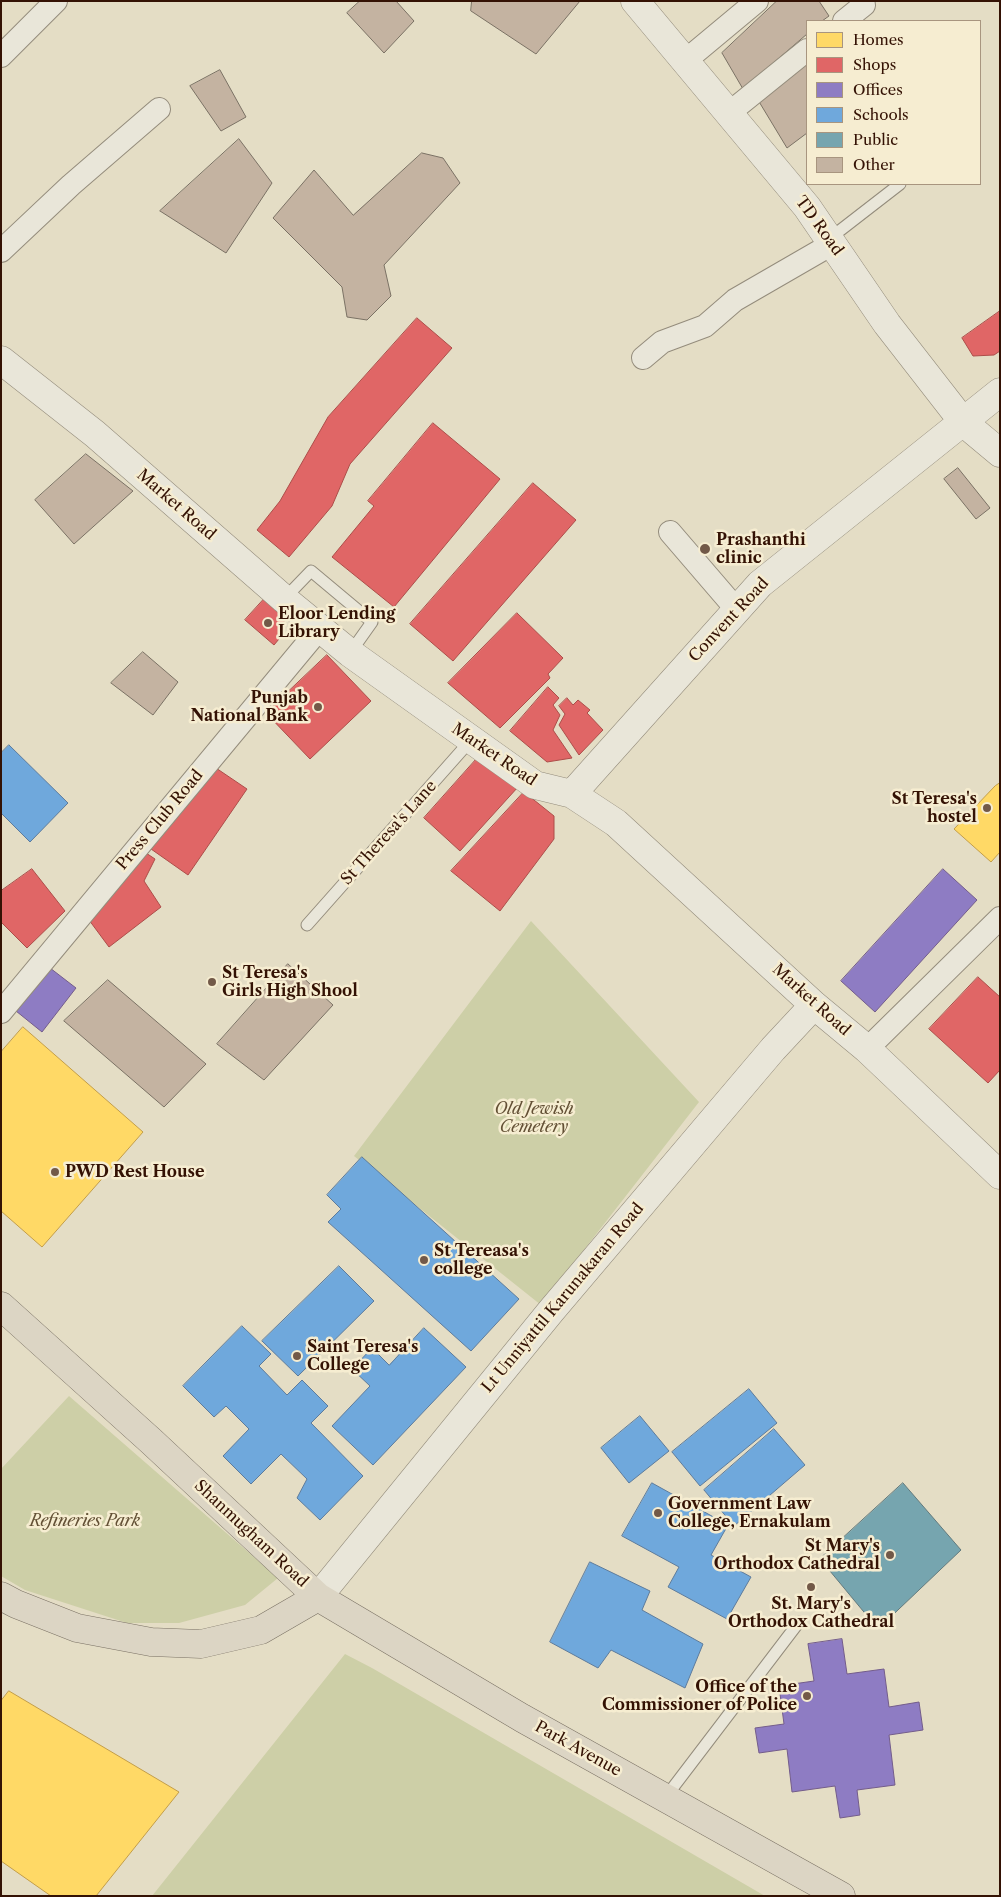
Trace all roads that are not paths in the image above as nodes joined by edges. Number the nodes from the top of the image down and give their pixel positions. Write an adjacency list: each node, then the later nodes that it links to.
1 (56, 1): 7 (street)
2 (635, 1): 8 (street, TD Road)
3 (757, 1): 8 (street)
4 (864, 5): 5 (street)
5 (845, 20)
6 (806, 51): 10 (street)
7 (1, 56)
8 (685, 61): 10 (street, TD Road)
9 (159, 109): 13 (street)
10 (729, 113): 12 (street, TD Road)
11 (899, 185): 12 (lane)
12 (831, 241): 14 (street); 17 (street, TD Road)
13 (1, 251)
14 (643, 358)
15 (1, 360): 20 (street, Market Road)
16 (1000, 392): 17 (street, Convent Road)
17 (964, 423): 18 (street, TD Road); 21 (street, Convent Road)
18 (1000, 453)
19 (670, 532): 21 (street)
20 (284, 599): 22 (street, Market Road); 23 (lane)
21 (737, 610): 25 (street, Convent Road)
22 (320, 628): 23 (street, Market Road); 29 (street, Press Club Road)
23 (350, 652): 24 (street, Market Road)
24 (471, 740): 25 (street, Market Road); 27 (lane, St Theresa's Lane)
25 (572, 794): 28 (street, Market Road)
26 (1000, 918): 30 (street)
27 (307, 925)
28 (814, 1005): 30 (street, Market Road); 34 (street, Lt Unniyattil Karunakaran Road)
29 (1, 1012)
30 (866, 1050): 31 (street, Market Road)
31 (1000, 1175)
32 (1, 1306): 34 (main road, Shanmugham Road)
33 (1, 1596): 34 (main road, Shanmugham Road)
34 (318, 1597): 36 (main road, Park Avenue)
35 (799, 1622): 36 (lane)
36 (665, 1798): 37 (main road, Park Avenue)
37 (841, 1896)

